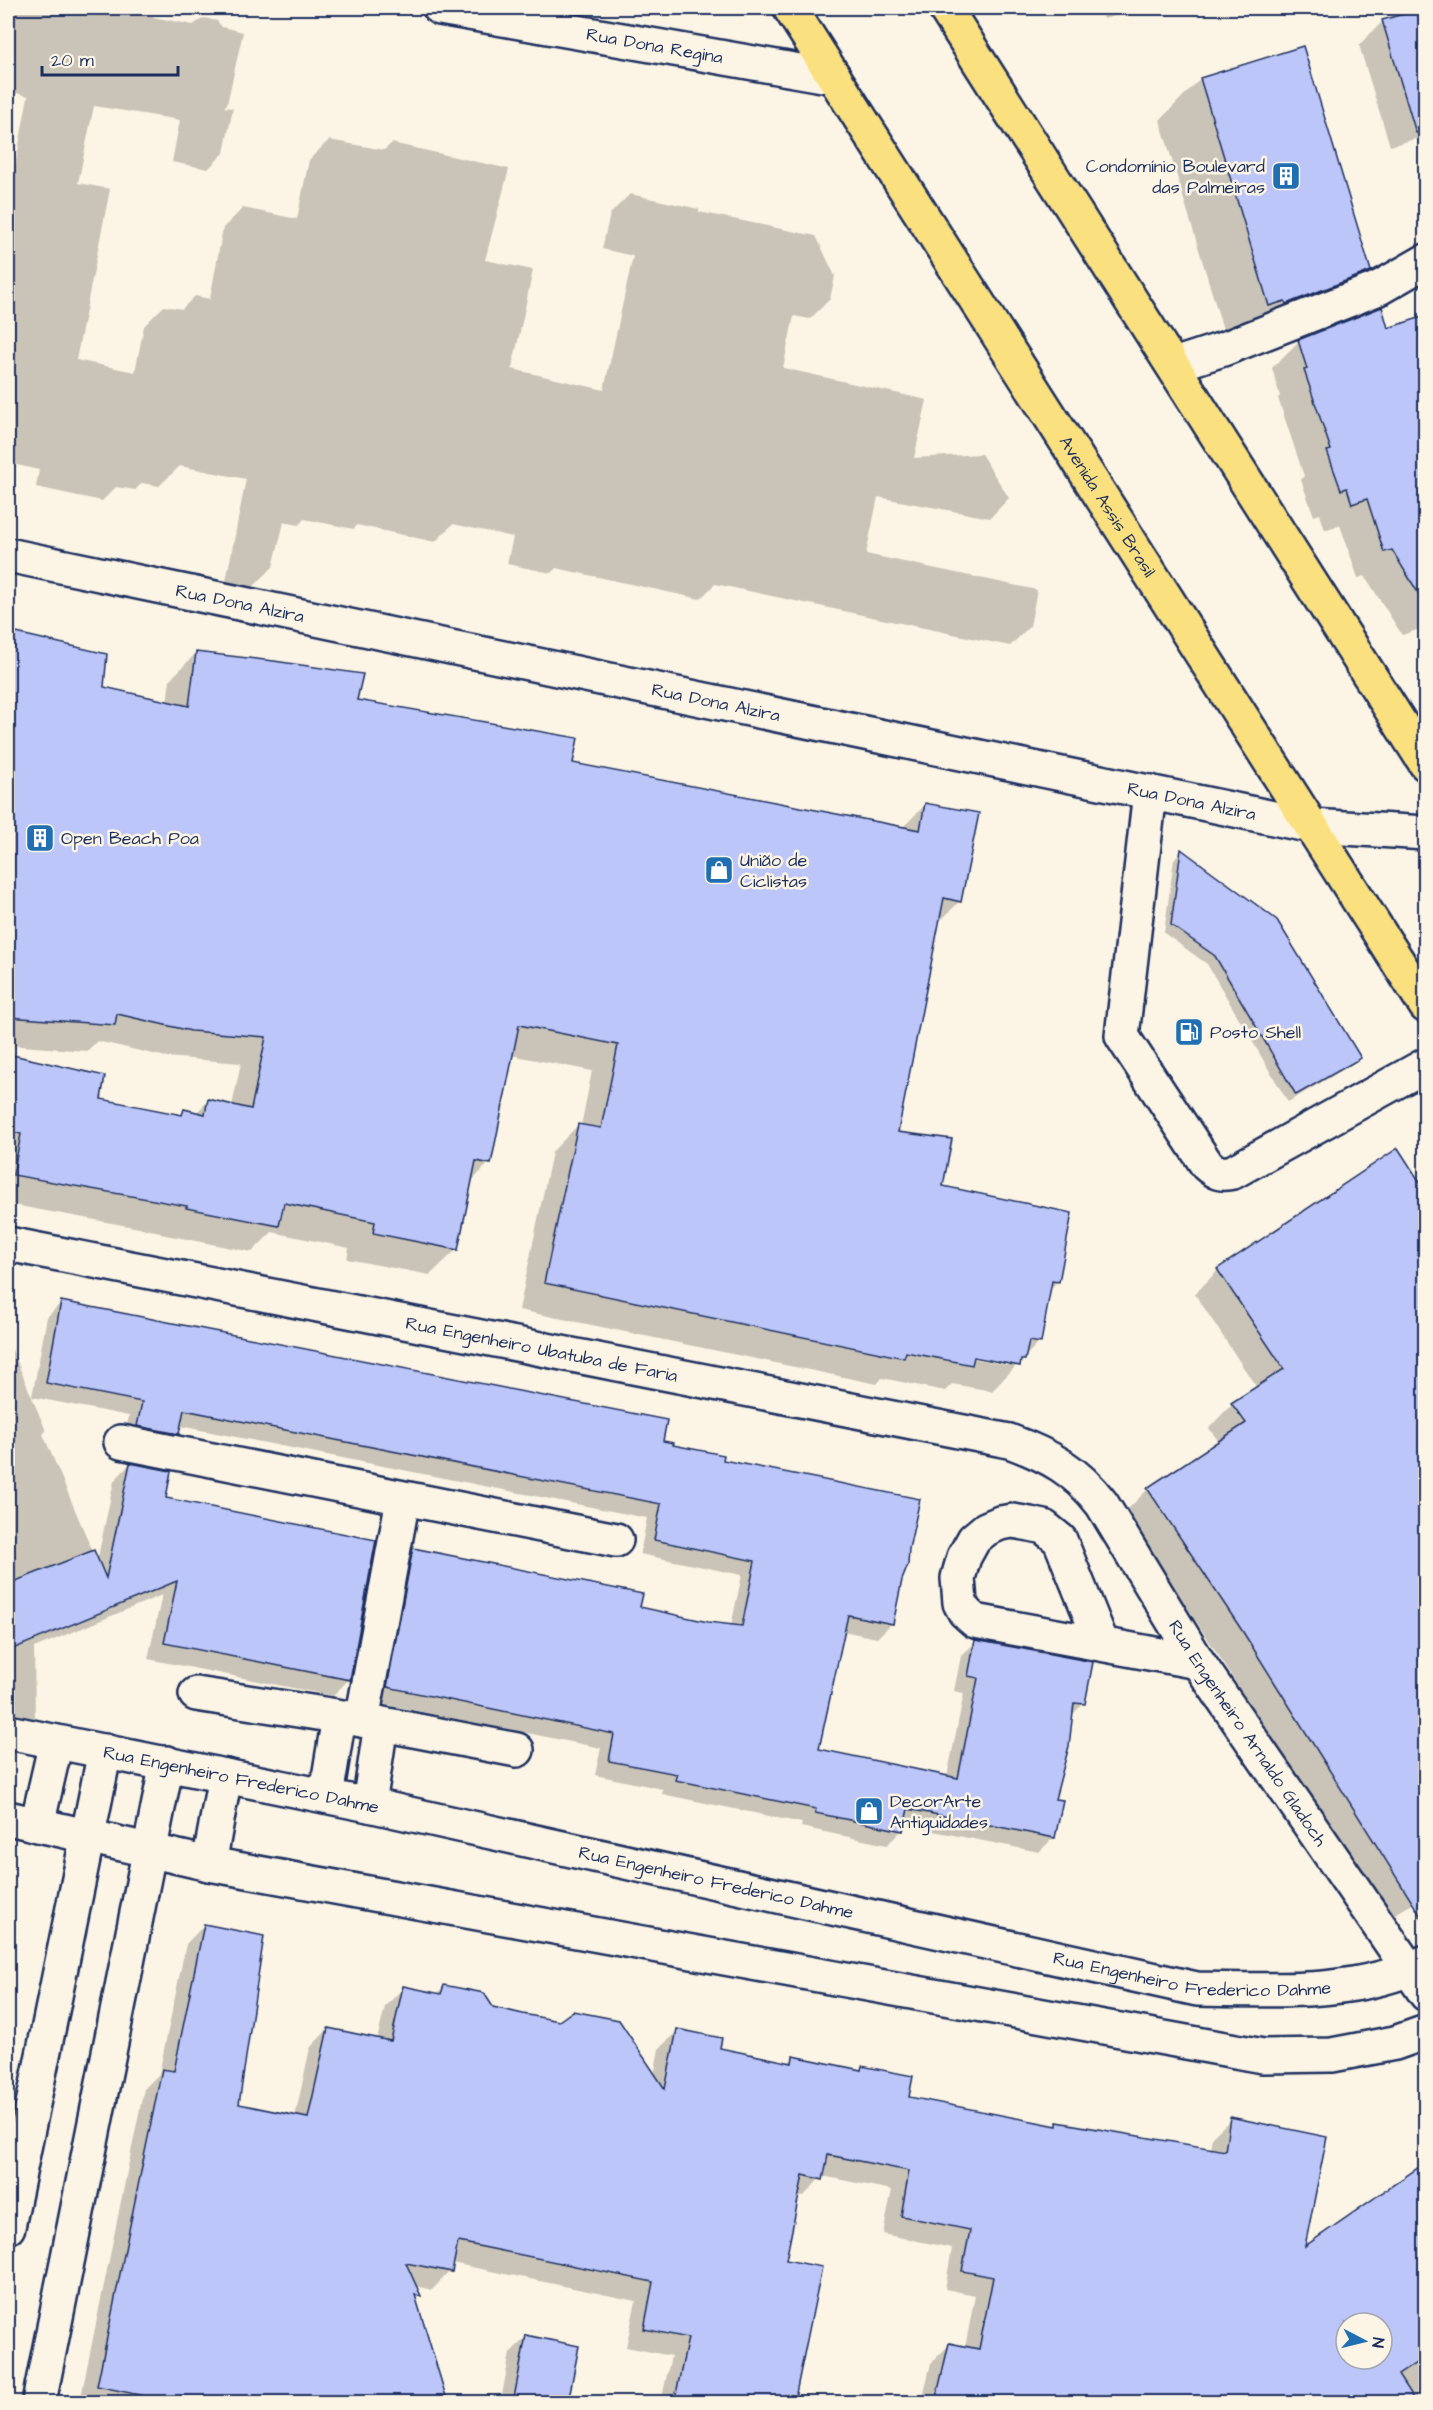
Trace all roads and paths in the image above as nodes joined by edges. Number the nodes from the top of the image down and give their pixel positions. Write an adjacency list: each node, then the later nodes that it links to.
1 (440, 8): 4 (street, Rua Dona Regina)
2 (790, 8): 4 (main road, Avenida Assis Brasil)
3 (945, 8): 6 (main road)
4 (834, 77): 10 (main road, Avenida Assis Brasil)
5 (1425, 261): 6 (street)
6 (1174, 364): 8 (main road)
7 (8, 555): 9 (street, Rua Dona Alzira)
8 (1425, 764)
9 (1150, 792): 10 (street, Rua Dona Alzira); 13 (street)
10 (1312, 826): 11 (street, Rua Dona Alzira); 12 (main road, Avenida Assis Brasil)
11 (1425, 833)
12 (1425, 1006)
13 (1425, 1065)
14 (8, 1244): 16 (street, Rua Engenheiro Ubatuba de Faria)
15 (121, 1442): 17 (street)
16 (1071, 1470): 20 (street, Rua Engenheiro Arnaldo Gladoch)
17 (403, 1499): 18 (street); 22 (street)
18 (616, 1540)
19 (1102, 1644): 19 (street); 20 (street)
20 (1198, 1662): 35 (street, Rua Engenheiro Arnaldo Gladoch)
21 (196, 1694): 22 (street)
22 (360, 1720): 25 (street); 29 (street); 30 (street)
23 (8, 1732): 24 (street, Rua Engenheiro Frederico Dahme)
24 (56, 1742): 26 (street, Rua Engenheiro Frederico Dahme); 31 (street)
25 (517, 1750)
26 (105, 1751): 27 (street, Rua Engenheiro Frederico Dahme); 32 (street)
27 (167, 1763): 28 (street, Rua Engenheiro Frederico Dahme); 33 (street)
28 (225, 1776): 29 (street, Rua Engenheiro Frederico Dahme); 34 (street)
29 (326, 1796): 30 (street, Rua Engenheiro Frederico Dahme)
30 (369, 1804): 35 (street, Rua Engenheiro Frederico Dahme)
31 (22, 1822): 32 (street)
32 (88, 1835): 33 (street); 37 (street)
33 (150, 1852): 34 (street); 38 (street)
34 (209, 1864): 36 (street)
35 (1420, 1975)
36 (1425, 2032)
37 (8, 2227)
38 (39, 2403)

